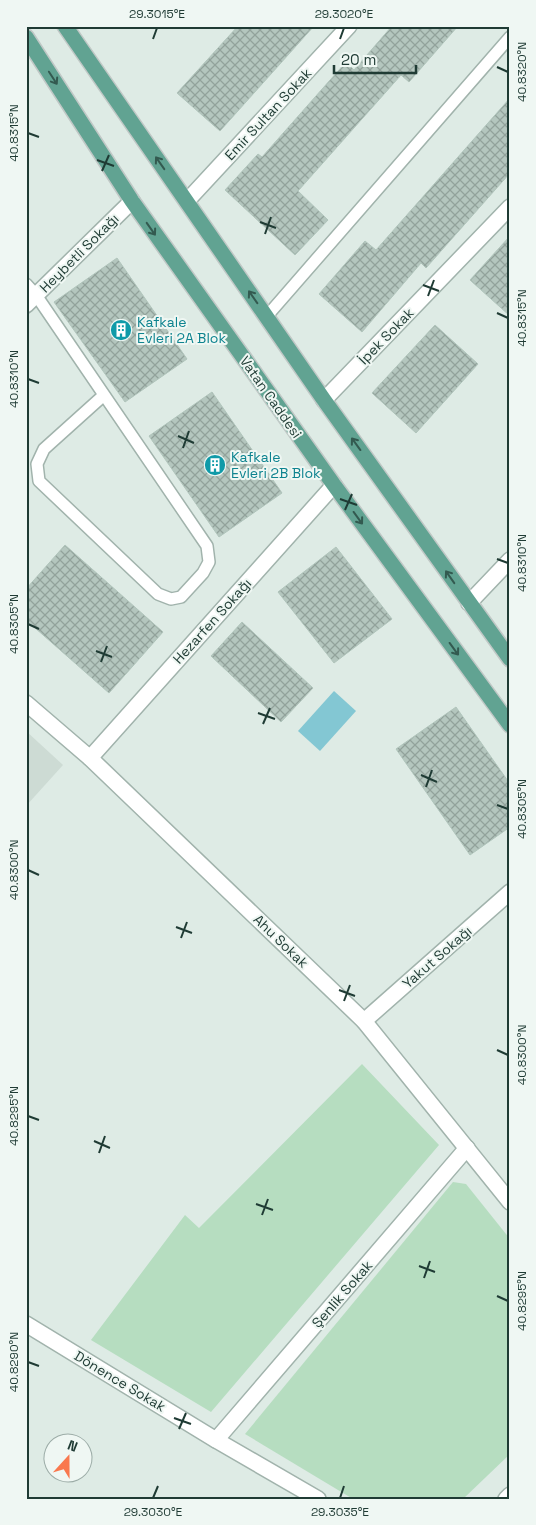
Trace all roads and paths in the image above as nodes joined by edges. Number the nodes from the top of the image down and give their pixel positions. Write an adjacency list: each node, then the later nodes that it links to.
1 (65, 26): 6 (main road, one-way to 1)
2 (348, 26): 6 (street, Emir Sultan Sokak)
3 (510, 37): 9 (lane)
4 (26, 38): 5 (main road, Vatan Caddesi, one-way to 5)
5 (132, 201): 8 (street, Heybetli Sokağı); 12 (main road, Vatan Caddesi, one-way to 12)
6 (187, 201): 9 (main road, one-way to 6)
7 (510, 207): 11 (street, İpek Sokak)
8 (29, 295): 10 (lane)
9 (266, 316): 11 (main road)
10 (104, 395): 10 (lane)
11 (324, 400): 14 (main road, one-way to 11)
12 (334, 485): 17 (main road, Vatan Caddesi, one-way to 17); 18 (street, Hezarfen Sokağı)
13 (510, 560): 14 (street)
14 (469, 603): 15 (main road)
15 (510, 659)
16 (26, 703): 18 (street, Ahu Sokak)
17 (510, 725)
18 (90, 758): 20 (street, Ahu Sokak)
19 (510, 892): 20 (street, Yakut Sokağı)
20 (364, 1021): 21 (street, Ahu Sokak)
21 (467, 1148): 22 (street, Ahu Sokak); 24 (street, Şenlik Sokak)
22 (510, 1202)
23 (26, 1324): 24 (street, Dönence Sokak)
24 (216, 1440): 26 (street, Dönence Sokak)
25 (510, 1495): 27 (street)
26 (318, 1499)
27 (506, 1499)

